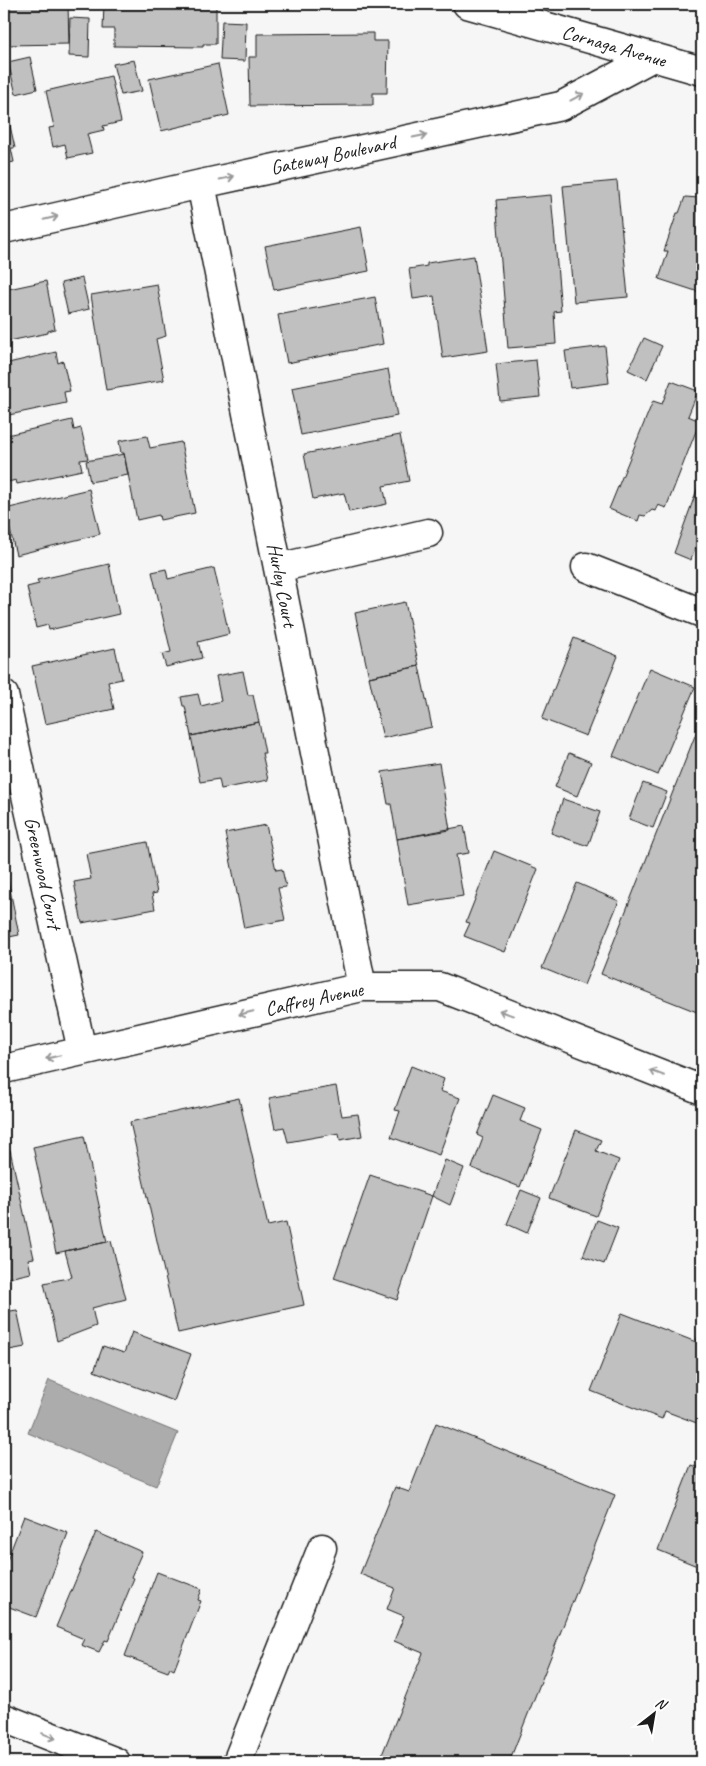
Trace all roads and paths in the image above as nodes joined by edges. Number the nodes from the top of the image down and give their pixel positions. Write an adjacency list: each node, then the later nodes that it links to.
1 (467, 4): 2 (street, Cornaga Avenue)
2 (653, 57): 3 (street, Cornaga Avenue); 4 (street, Gateway Boulevard, one-way to 2)
3 (702, 71)
4 (201, 184): 5 (street, Gateway Boulevard, one-way to 4); 8 (street, Hurley Court)
5 (4, 229)
6 (428, 533): 8 (street)
7 (586, 567): 9 (street)
8 (278, 568): 11 (street, Hurley Court)
9 (702, 613)
10 (4, 695): 12 (street, Greenwood Court)
11 (362, 987): 12 (street, Caffrey Avenue, one-way to 12); 14 (street, Caffrey Avenue, one-way to 11)
12 (82, 1051): 13 (street, Caffrey Avenue, one-way to 13)
13 (4, 1068)
14 (702, 1090)
15 (322, 1548): 18 (street)
16 (4, 1718): 17 (street, one-way to 17)
17 (116, 1762)
18 (237, 1762)

